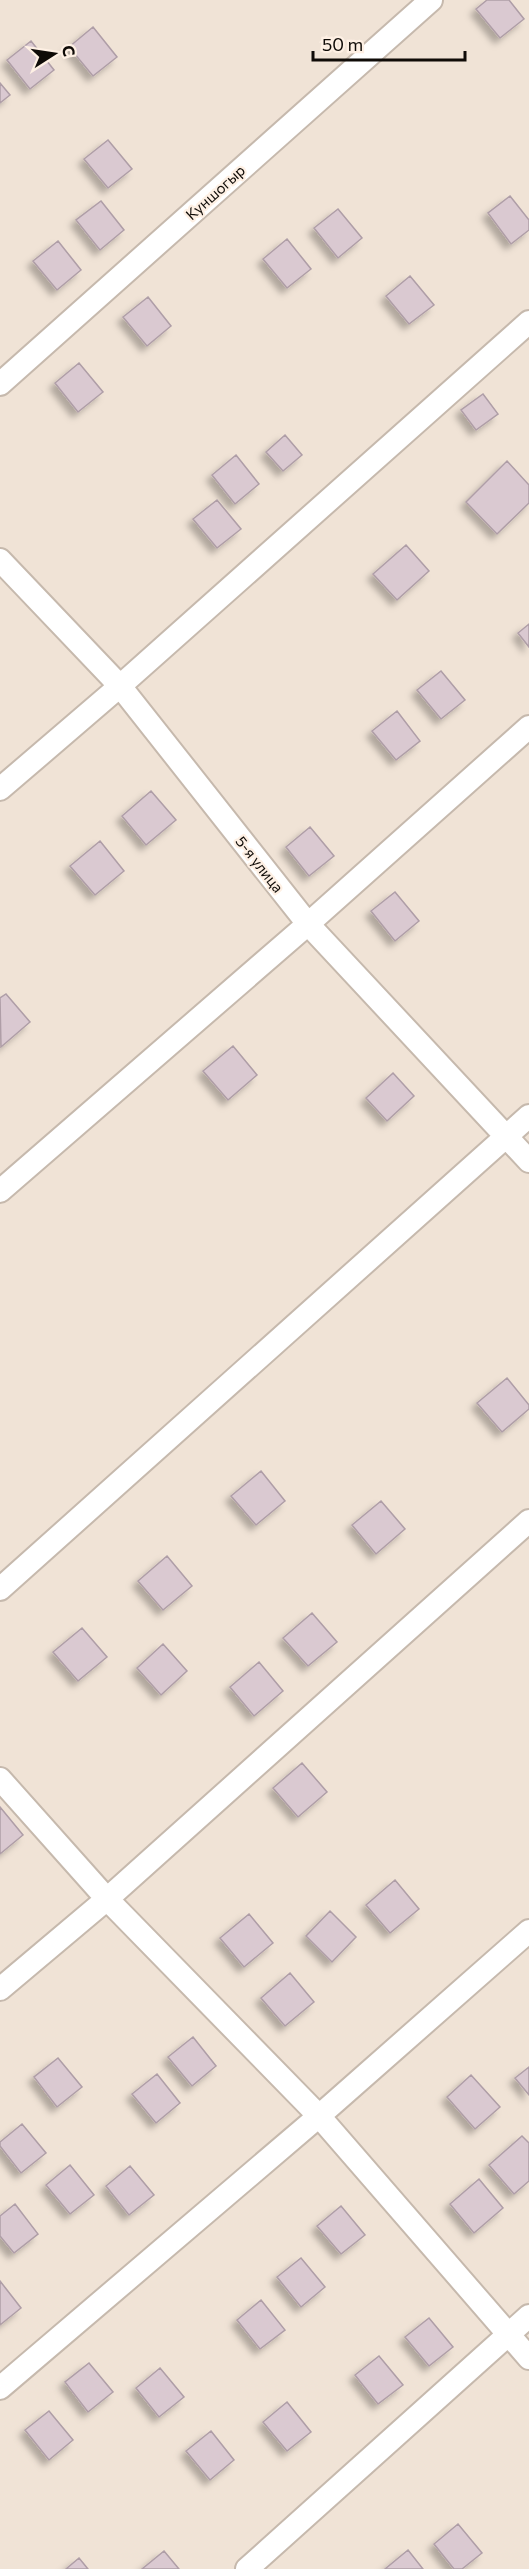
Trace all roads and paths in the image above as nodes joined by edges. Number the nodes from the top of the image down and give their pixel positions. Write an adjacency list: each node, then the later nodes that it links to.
1 (431, 0): 3 (street, Куншогыр)
2 (529, 322): 5 (street)
3 (0, 384)
4 (0, 560): 5 (street, 5-я улица)
5 (120, 686): 7 (street); 8 (street, 5-я улица)
6 (529, 728): 8 (street)
7 (0, 789)
8 (308, 924): 10 (street, 5-я улица); 12 (street)
9 (529, 1116): 10 (street)
10 (506, 1136): 11 (street, 5-я улица); 14 (street)
11 (529, 1161)
12 (0, 1191)
13 (529, 1521): 16 (street)
14 (0, 1589)
15 (0, 1779): 16 (street)
16 (107, 1899): 18 (street); 19 (street)
17 (529, 1930): 19 (street)
18 (0, 1989)
19 (319, 2116): 21 (street); 23 (street)
20 (529, 2316): 21 (street)
21 (508, 2334): 22 (street); 24 (street)
22 (529, 2358)
23 (0, 2388)
24 (247, 2569)

